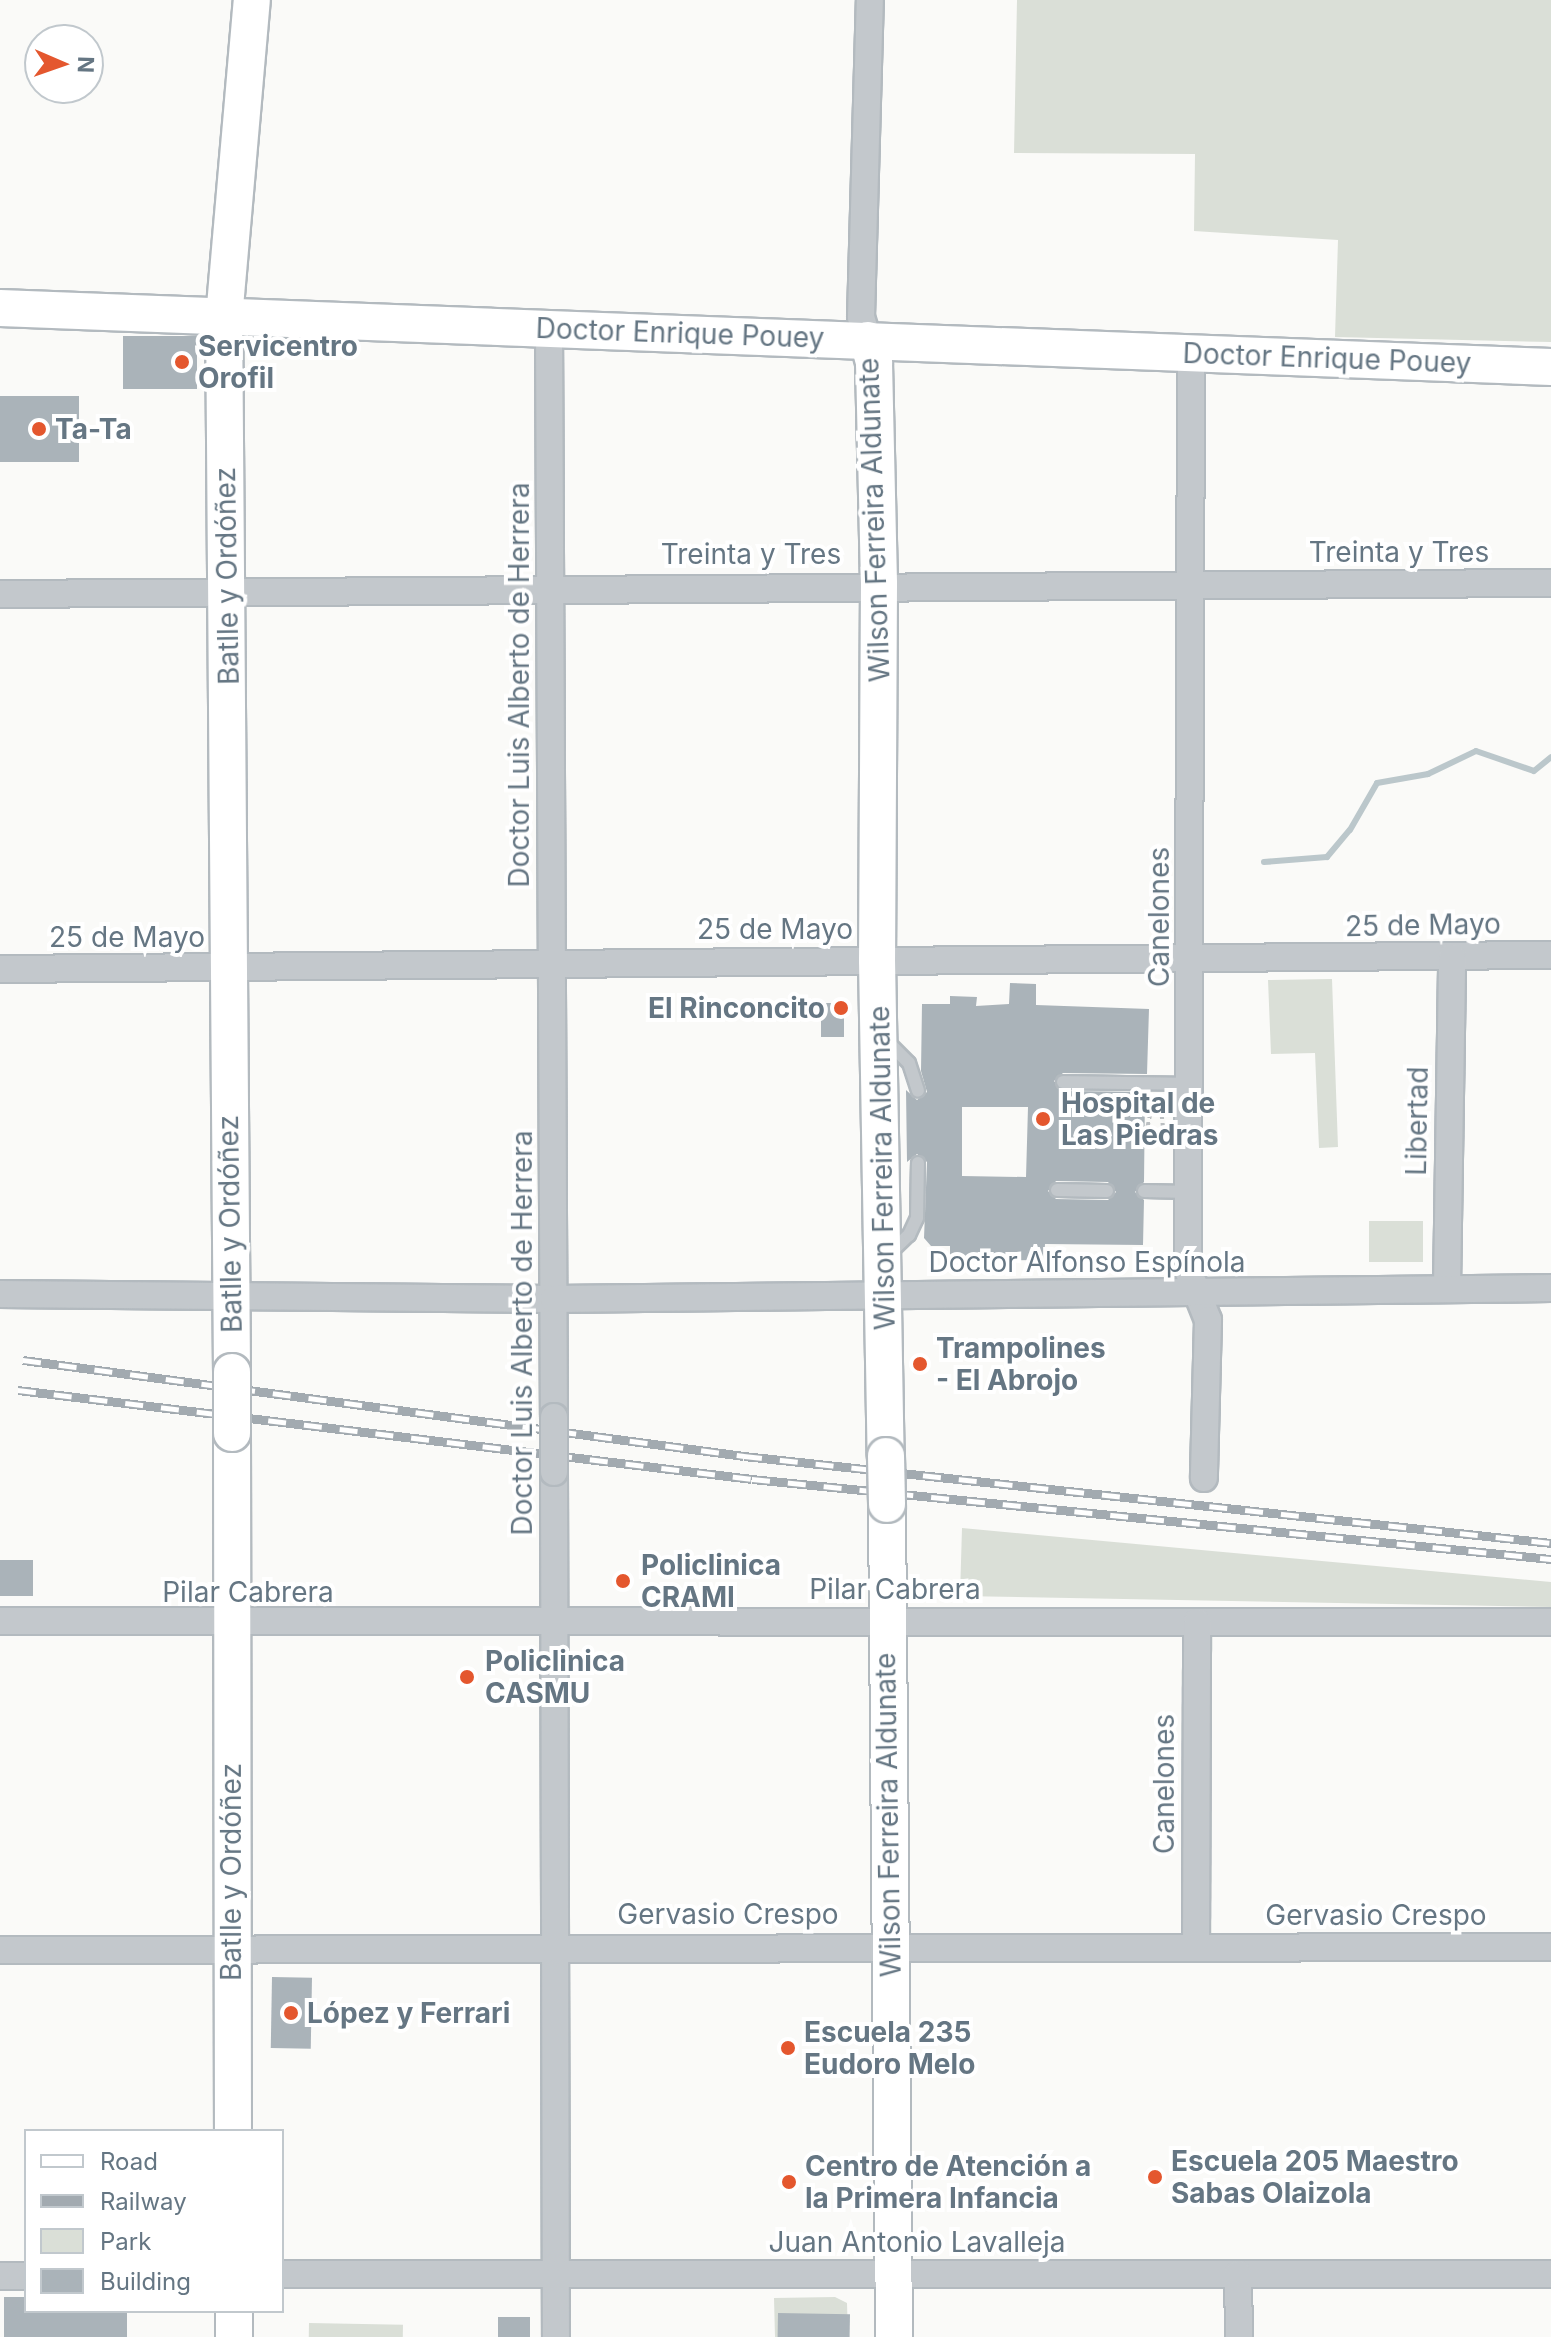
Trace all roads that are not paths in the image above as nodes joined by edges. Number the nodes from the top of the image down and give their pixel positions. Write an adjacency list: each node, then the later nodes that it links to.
1 (252, 0): 4 (street, Batlle y Ordóñez)
2 (870, 0): 6 (street, Wilson Ferreira Aldunate)
3 (0, 308): 4 (street, Doctor Enrique Pouey)
4 (224, 318): 5 (street, Doctor Enrique Pouey); 14 (street, Batlle y Ordóñez)
5 (549, 328): 6 (street, Doctor Enrique Pouey); 12 (street, Doctor Luis Alberto de Herrera)
6 (868, 340): 7 (street, Doctor Enrique Pouey); 10 (street, Wilson Ferreira Aldunate)
7 (1191, 353): 8 (street, Doctor Enrique Pouey); 11 (street, Canelones)
8 (1551, 367)
9 (1551, 583): 11 (street, Treinta y Tres)
10 (879, 584): 11 (street, Treinta y Tres); 12 (street, Treinta y Tres); 18 (street, Wilson Ferreira Aldunate)
11 (1191, 585): 17 (street, Canelones)
12 (550, 587): 14 (street, Treinta y Tres); 19 (street, Doctor Luis Alberto de Herrera)
13 (0, 594): 14 (street, Treinta y Tres)
14 (228, 594): 20 (street, Batlle y Ordóñez)
15 (1551, 955): 16 (street, 25 de Mayo)
16 (1452, 957): 17 (street, 25 de Mayo); 32 (street, Libertad)
17 (1191, 959): 18 (street, 25 de Mayo); 24 (street, Canelones)
18 (877, 960): 19 (street, 25 de Mayo); 22 (street, Wilson Ferreira Aldunate)
19 (553, 962): 20 (street, 25 de Mayo); 38 (street, Doctor Luis Alberto de Herrera)
20 (228, 968): 21 (street, 25 de Mayo); 35 (street, Batlle y Ordóñez)
21 (0, 969)
22 (878, 1032): 25 (lane); 31 (street, Wilson Ferreira Aldunate)
23 (1063, 1082): 24 (lane)
24 (1190, 1084): 30 (street, Canelones)
25 (918, 1091)
26 (918, 1163): 31 (lane)
27 (1057, 1190): 28 (lane)
28 (1107, 1191)
29 (1144, 1191): 30 (lane)
30 (1189, 1192): 36 (street, Canelones)
31 (886, 1256): 37 (street, Wilson Ferreira Aldunate)
32 (1447, 1287): 33 (street, Doctor Alfonso Espínola); 36 (street, Doctor Alfonso Espínola)
33 (1551, 1288)
34 (0, 1294): 35 (street, Doctor Alfonso Espínola)
35 (230, 1294): 38 (street, Doctor Alfonso Espínola); 44 (street, Batlle y Ordóñez, bridge)
36 (1198, 1294): 37 (street, Doctor Alfonso Espínola); 39 (street, Canelones)
37 (885, 1296): 38 (street, Doctor Alfonso Espínola); 41 (street, Wilson Ferreira Aldunate, bridge)
38 (554, 1299): 45 (street, Doctor Luis Alberto de Herrera, bridge)
39 (1204, 1478)
40 (0, 1621): 44 (street, Pilar Cabrera)
41 (886, 1621): 42 (street, Pilar Cabrera); 45 (street, Pilar Cabrera); 47 (street, Wilson Ferreira Aldunate)
42 (1197, 1622): 43 (street, Pilar Cabrera); 49 (street, Canelones)
43 (1551, 1622)
44 (231, 1624): 45 (street, Pilar Cabrera); 48 (street, Batlle y Ordóñez)
45 (557, 1624): 46 (street, Doctor Luis Alberto de Herrera)
46 (557, 1946): 47 (street, Gervasio Crespo); 48 (street, Gervasio Crespo); 53 (street, Doctor Luis Alberto de Herrera)
47 (889, 1946): 49 (street, Gervasio Crespo); 57 (street, Wilson Ferreira Aldunate)
48 (231, 1947): 51 (street, Gervasio Crespo); 52 (street, Batlle y Ordóñez)
49 (1196, 1947): 50 (street, Gervasio Crespo)
50 (1551, 1947)
51 (0, 1950)
52 (233, 2129)
53 (555, 2272): 54 (street, Juan Antonio Lavalleja); 57 (street, Juan Antonio Lavalleja); 62 (street, Doctor Luis Alberto de Herrera)
54 (284, 2274)
55 (1238, 2274): 56 (street, Juan Antonio Lavalleja); 57 (street, Juan Antonio Lavalleja); 64 (street)
56 (1551, 2274)
57 (894, 2275): 63 (street, Wilson Ferreira Aldunate)
58 (0, 2276): 59 (street)
59 (24, 2276)
60 (234, 2313): 61 (street)
61 (234, 2337)
62 (556, 2337)
63 (894, 2337)
64 (1239, 2337)

